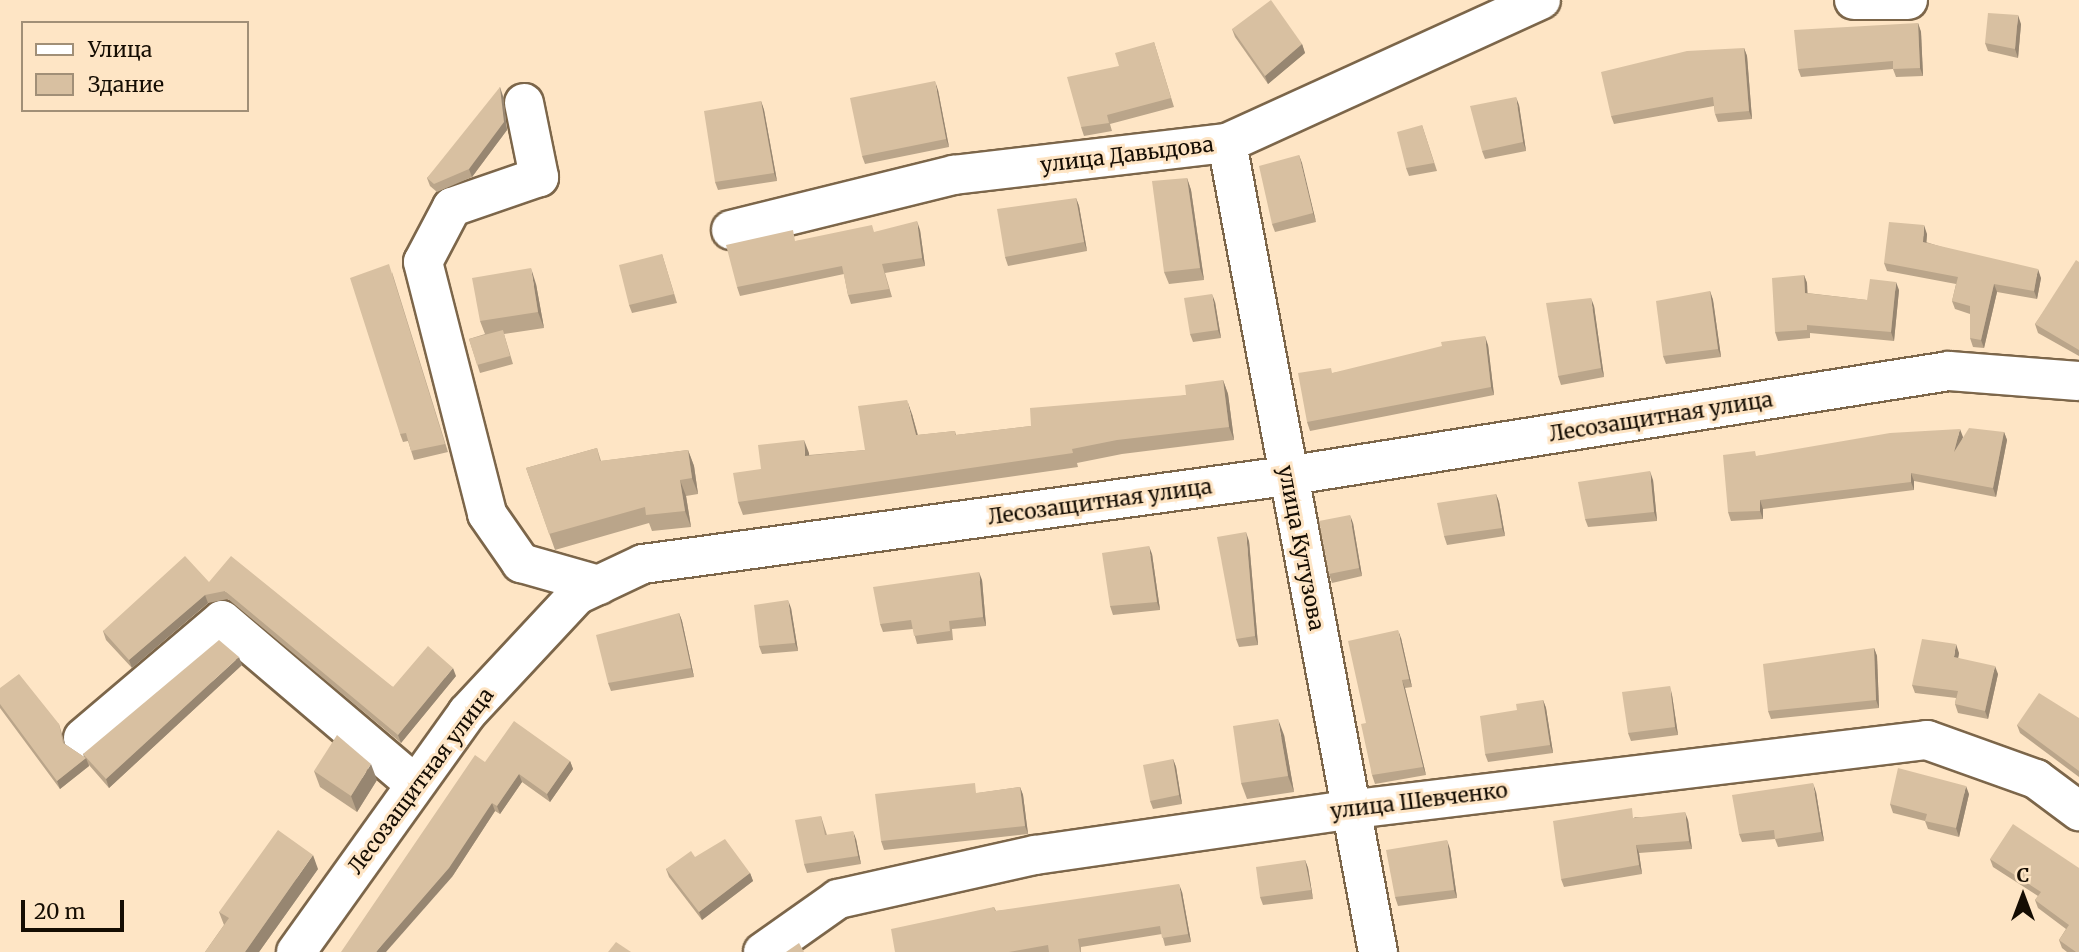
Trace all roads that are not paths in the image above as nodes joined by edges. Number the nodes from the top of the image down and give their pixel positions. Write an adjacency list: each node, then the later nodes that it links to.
1 (1541, 0): 5 (street, улица Давыдова)
2 (1854, 0): 3 (street)
3 (1908, 0)
4 (524, 103): 9 (street)
5 (1227, 143): 6 (street, улица Давыдова); 8 (street, улица Кутузова)
6 (731, 230)
7 (2079, 381): 8 (street, Лесозащитная улица)
8 (1286, 476): 9 (street, Лесозащитная улица); 12 (street, улица Кутузова)
9 (599, 585): 11 (street, Лесозащитная улица)
10 (83, 738): 11 (street)
11 (415, 784): 14 (street, Лесозащитная улица)
12 (1354, 809): 13 (street, улица Шевченко); 15 (street, улица Шевченко); 16 (street, улица Кутузова)
13 (2079, 811)
14 (296, 952)
15 (763, 952)
16 (1378, 952)

